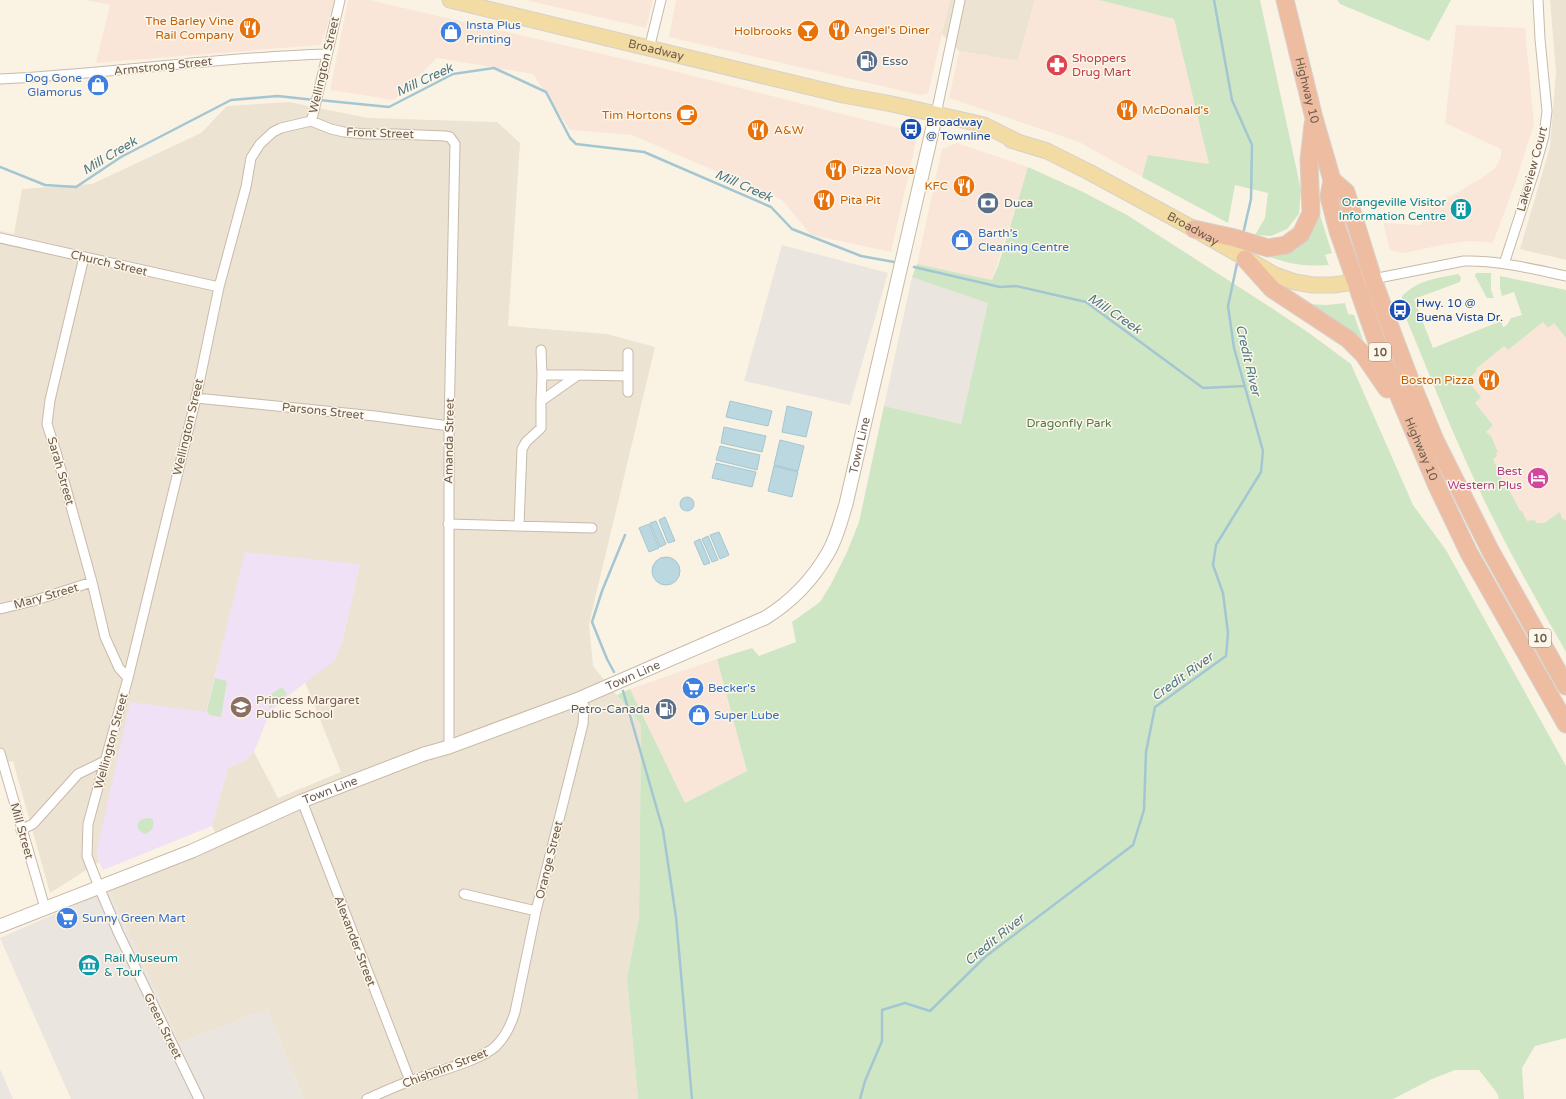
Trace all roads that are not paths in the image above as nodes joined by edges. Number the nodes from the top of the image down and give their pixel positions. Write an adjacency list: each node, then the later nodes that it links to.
1 (340, 0): 8 (street, Wellington Street)
2 (450, 0): 7 (main road, Broadway)
3 (661, 0): 7 (street)
4 (960, 0): 10 (street)
5 (1285, 0): 11 (highway, Highway 10 / 10)
6 (1538, 0): 19 (street, Lakeview Court)
7 (649, 49): 10 (main road, Broadway)
8 (326, 54): 9 (street, Armstrong Street); 12 (street, Wellington Street)
9 (0, 79)
10 (936, 118): 15 (main road, Broadway); 41 (main road, Town Line)
11 (1314, 118): 14 (highway, Highway 10 / 10); 17 (highway)
12 (311, 121): 13 (street, Front Street); 23 (street, Wellington Street)
13 (450, 138): 33 (street, Amanda Street)
14 (1332, 180): 21 (highway, Highway 10 / 10); 22 (highway, Highway 10 / 10)
15 (1194, 229): 17 (highway)
16 (0, 238): 18 (street, Church Street)
17 (1240, 247): 22 (main road); 32 (highway)
18 (84, 257): 23 (street, Church Street); 37 (street, Sarah Street)
19 (1504, 264): 20 (street); 21 (street)
20 (1566, 276)
21 (1373, 278): 22 (main road); 40 (highway, Highway 10 / 10)
22 (1356, 282): 32 (highway, Highway 10 / 10)
23 (219, 288): 30 (street, Wellington Street)
24 (541, 350): 26 (street)
25 (628, 353): 28 (street)
26 (542, 375): 27 (street); 31 (street)
27 (578, 375): 28 (street); 31 (street)
28 (628, 376): 29 (street)
29 (628, 392)
30 (196, 398): 33 (street, Parsons Street); 39 (street, Wellington Street)
31 (541, 401): 35 (street)
32 (1410, 420): 42 (highway, Highway 10 / 10)
33 (449, 426): 34 (street, Amanda Street)
34 (448, 524): 35 (street); 43 (street, Amanda Street)
35 (519, 526): 36 (street)
36 (592, 528)
37 (92, 582): 38 (street, Mary Street); 39 (street, Sarah Street)
38 (0, 609)
39 (128, 678): 45 (street, Wellington Street)
40 (1566, 686)
41 (581, 698): 43 (main road, Town Line); 51 (street, Orange Street)
42 (1566, 724)
43 (449, 747): 46 (main road, Town Line)
44 (0, 753): 47 (street, Mill Street)
45 (105, 761): 47 (street); 48 (street, Wellington Street)
46 (302, 801): 48 (main road, Town Line); 54 (street, Alexander Street)
47 (21, 830): 50 (street, Mill Street)
48 (99, 887): 50 (main road, Town Line); 55 (street, Green Street)
49 (464, 894): 51 (street)
50 (45, 908): 52 (main road, Town Line)
51 (536, 911): 53 (street, Orange Street)
52 (0, 926)
53 (512, 1023): 54 (street, Chisholm Street)
54 (410, 1081): 56 (street, Chisholm Street)
55 (199, 1099)
56 (367, 1099)

